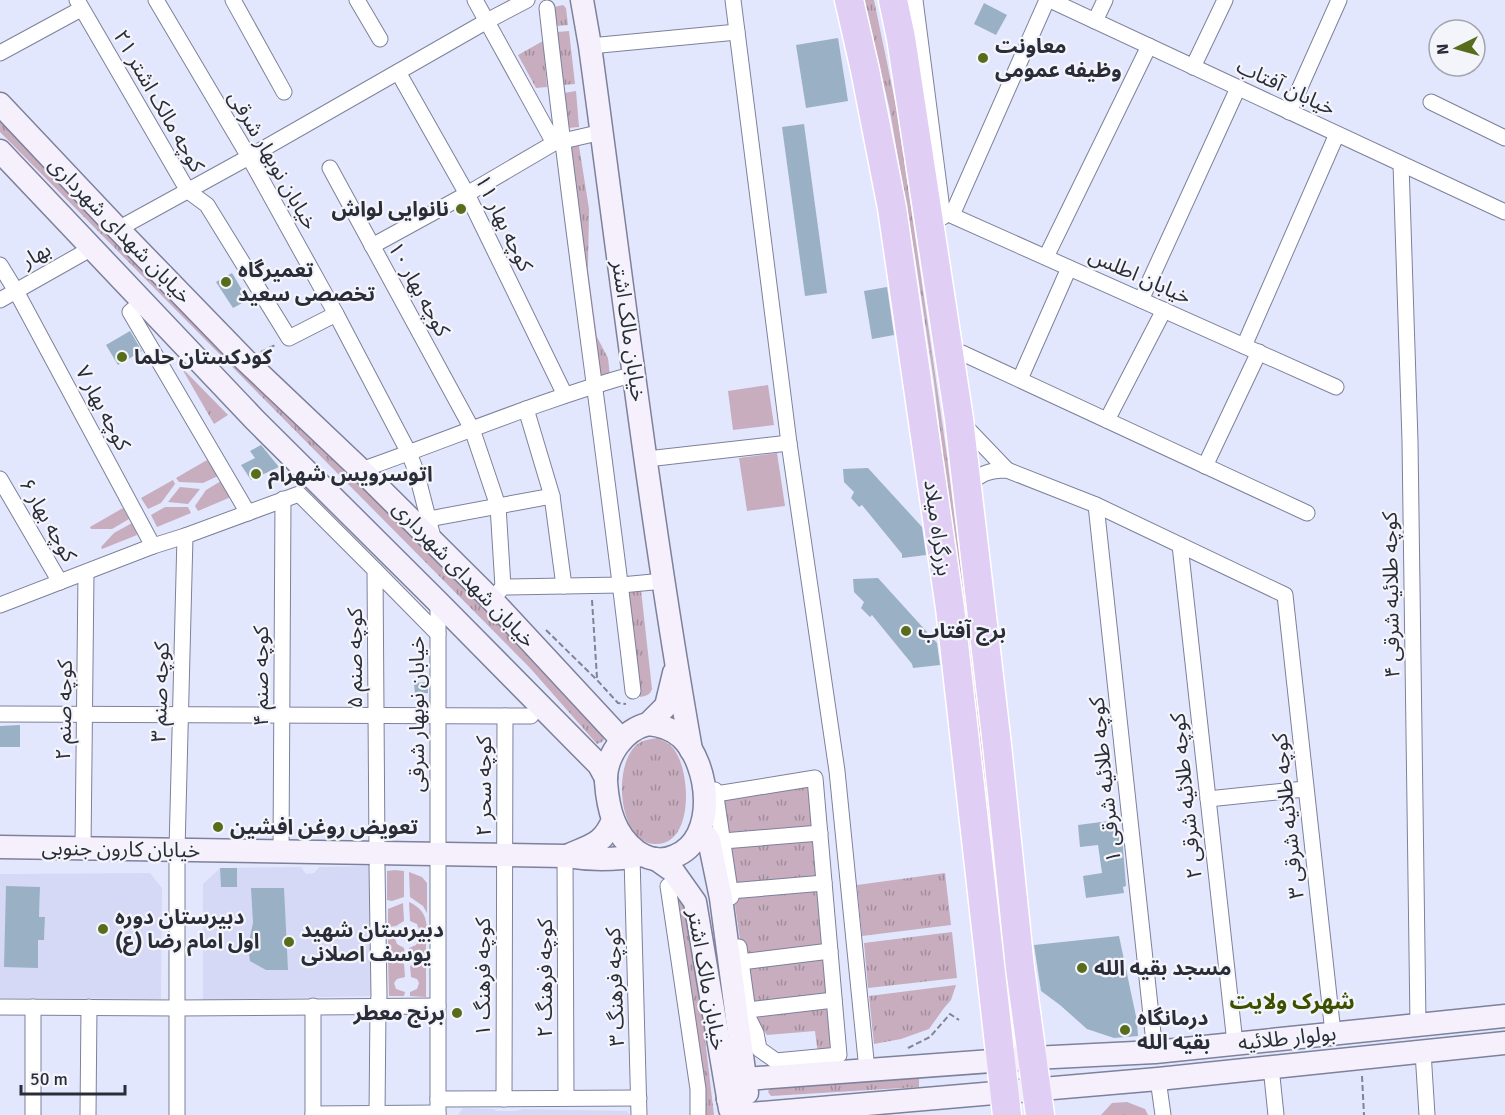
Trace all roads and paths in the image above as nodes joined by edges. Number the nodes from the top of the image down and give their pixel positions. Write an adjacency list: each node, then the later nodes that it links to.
1 (156, 0): 36 (street, خیابان نوبهار شرقی)
2 (233, 0): 27 (street)
3 (357, 0): 20 (street)
4 (475, 0): 17 (street)
5 (527, 0): 17 (street)
6 (582, 0): 21 (main road, خیابان مالک اشتر)
7 (733, 0): 19 (street)
8 (849, 0): 156 (highway, بزرگراه میلاد)
9 (893, 0): 41 (highway, بزرگراه میلاد)
10 (915, 0): 41 (street)
11 (1049, 0): 18 (street, خیابان آفتاب); 41 (street)
12 (1105, 0): 18 (street)
13 (1225, 0): 24 (street)
14 (1339, 0): 30 (street)
15 (79, 4): 23 (street); 39 (street, کوچه مالک اشتر ۲۱)
16 (547, 8): 34 (street)
17 (487, 21): 25 (street); 34 (street)
18 (1095, 21): 22 (street, خیابان آفتاب)
19 (737, 32): 21 (street); 69 (street)
20 (380, 39)
21 (590, 46): 31 (main road, خیابان مالک اشتر)
22 (1149, 46): 24 (street, خیابان آفتاب); 46 (street)
23 (0, 53)
24 (1193, 67): 26 (street, خیابان آفتاب)
25 (398, 72): 36 (street); 40 (street, کوچه بهار ۱۱)
26 (1238, 88): 30 (street, خیابان آفتاب); 51 (street)
27 (284, 92)
28 (1431, 102): 33 (street)
29 (0, 104): 43 (main road, خیابان شهدای شهرداری)
30 (1289, 112): 32 (street, خیابان آفتاب)
31 (602, 132): 34 (street); 60 (main road, خیابان مالک اشتر)
32 (1337, 134): 37 (street, خیابان آفتاب); 56 (street)
33 (1505, 138)
34 (558, 142): 40 (street); 62 (street)
35 (0, 151): 45 (main road, خیابان شهدای شهرداری)
36 (249, 157): 39 (street); 54 (street, خیابان نوبهار شرقی)
37 (1401, 164): 42 (street, خیابان آفتاب); 147 (street, کوچه طلائیه شرقی ۴)
38 (330, 168): 44 (street, کوچه بهار ۱۰)
39 (188, 191): 43 (street); 55 (street, کوچه مالک اشتر ۲۱)
40 (467, 194): 44 (street); 64 (street, کوچه بهار ۱۱)
41 (940, 210): 46 (street, خیابان اطلس); 57 (street); 67 (highway, بزرگراه میلاد)
42 (1505, 212)
43 (118, 229): 59 (main road, خیابان شهدای شهرداری)
44 (372, 246): 68 (street, کوچه بهار ۱۰)
45 (92, 248): 49 (street, بهار); 52 (main road, خیابان شهدای شهرداری)
46 (1046, 257): 48 (street, خیابان اطلس)
47 (0, 265): 49 (street, کوچه بهار ۷)
48 (1069, 268): 51 (street, خیابان اطلس); 61 (street)
49 (16, 291): 50 (street, بهار); 86 (street, کوچه بهار ۷)
50 (0, 300)
51 (1141, 300): 53 (street, خیابان اطلس)
52 (142, 301): 81 (street); 95 (main road, خیابان شهدای شهرداری)
53 (1164, 310): 56 (street, خیابان اطلس); 66 (street)
54 (336, 314): 55 (street); 70 (street, خیابان نوبهار شرقی)
55 (289, 338): 59 (path)
56 (1244, 346): 58 (street, خیابان اطلس)
57 (962, 352): 61 (street); 67 (street)
58 (1259, 352): 63 (street, خیابان اطلس); 72 (street)
59 (245, 360): 73 (main road, خیابان شهدای شهرداری)
60 (634, 374): 62 (street); 71 (main road, خیابان مالک اشتر)
61 (1020, 380): 66 (street)
62 (595, 385): 64 (street); 92 (street)
63 (1336, 387)
64 (565, 395): 65 (street)
65 (526, 409): 68 (street); 77 (street)
66 (1107, 420): 72 (street)
67 (965, 426): 74 (street); 76 (highway, بزرگراه میلاد)
68 (472, 429): 70 (street); 80 (street, کوچه بهار ۱۰)
69 (789, 443): 71 (street); 113 (street)
70 (409, 453): 73 (street); 83 (street, خیابان نوبهار شرقی)
71 (647, 459): 89 (main road, خیابان مالک اشتر)
72 (1205, 466): 82 (street)
73 (362, 470): 83 (main road, خیابان شهدای شهرداری)
74 (1007, 470): 76 (street); 79 (street)
75 (0, 479): 90 (street, کوچه بهار ۶)
76 (966, 488): 154 (highway, بزرگراه میلاد)
77 (552, 496): 80 (street); 93 (street)
78 (283, 500): 81 (street); 87 (street); 105 (street, کوچه صنم ۴)
79 (1096, 505): 85 (street); 152 (street, کوچه طلائیه شرقی ۱)
80 (498, 506): 83 (street); 94 (street, کوچه بهار ۱۰)
81 (248, 513): 84 (street)
82 (1307, 513)
83 (431, 530): 94 (main road, خیابان شهدای شهرداری)
84 (185, 536): 86 (street); 104 (street, کوچه صنم ۳)
85 (1180, 545): 115 (street, کوچه طلائیه شرقی ۳); 117 (street, کوچه طلائیه شرقی ۲)
86 (153, 546): 88 (street)
87 (375, 570): 98 (street); 106 (street, کوچه صنم ۵)
88 (86, 573): 90 (street); 103 (street, کوچه صنم ۲)
89 (664, 581): 92 (street); 99 (main road, خیابان مالک اشتر)
90 (60, 582): 96 (street)
91 (590, 585): 92 (street); 93 (street); 100 (path)
92 (621, 585): 101 (street)
93 (564, 586): 94 (street)
94 (498, 593): 111 (main road, خیابان شهدای شهرداری)
95 (438, 602): 98 (street, خیابان نوبهار شرقی); 114 (main road, خیابان شهدای شهرداری)
96 (1, 603)
97 (542, 626): 100 (path)
98 (438, 634): 107 (street, خیابان نوبهار شرقی)
99 (676, 663): 110 (main road, خیابان مالک اشتر); 112 (main road, خیابان مالک اشتر)
100 (597, 680): 101 (path)
101 (633, 691)
102 (0, 714): 103 (street)
103 (85, 714): 104 (street); 123 (street, کوچه صنم ۲)
104 (180, 715): 105 (street); 124 (street, کوچه صنم ۳)
105 (282, 715): 106 (street); 125 (street, کوچه صنم ۴)
106 (376, 715): 107 (street); 130 (street, کوچه صنم ۵)
107 (438, 716): 108 (street); 126 (street, خیابان نوبهار شرقی)
108 (505, 716): 109 (street); 127 (street, کوچه سحر ۲)
109 (531, 716)
110 (648, 724): 111 (main road); 112 (main road)
111 (622, 740): 114 (main road)
112 (691, 750): 116 (main road)
113 (837, 771): 116 (street); 158 (street)
114 (606, 778): 118 (main road)
115 (1305, 789): 117 (street); 148 (street, کوچه طلائیه شرقی ۳)
116 (712, 792): 119 (main road); 120 (street); 121 (street)
117 (1208, 799): 149 (street, کوچه طلائیه شرقی ۲)
118 (613, 820): 128 (main road, خیابان کارون جنوبی); 129 (main road)
119 (701, 831): 129 (main road); 159 (main road)
120 (820, 833): 121 (street); 131 (street)
121 (723, 841): 133 (street)
122 (0, 847): 123 (main road, خیابان کارون جنوبی)
123 (83, 849): 124 (main road, خیابان کارون جنوبی)
124 (177, 850): 125 (main road, خیابان کارون جنوبی); 143 (street, کوچه صنم ۳)
125 (281, 852): 130 (main road, خیابان کارون جنوبی)
126 (438, 854): 127 (main road, خیابان کارون جنوبی); 130 (main road, خیابان کارون جنوبی); 141 (street, خیابان نوبهار شرقی)
127 (505, 855): 128 (main road, خیابان کارون جنوبی); 163 (street, کوچه فرهنگ ۱)
128 (565, 856): 129 (main road, خیابان کارون جنوبی); 161 (street, کوچه فرهنگ ۲)
129 (643, 857): 162 (street, کوچه فرهنگ ۳); 166 (main road, خیابان مالک اشتر)
130 (377, 859): 140 (street, کوچه صنم ۵)
131 (824, 883): 133 (street); 134 (street)
132 (668, 886): 175 (street)
133 (730, 891): 135 (street)
134 (830, 951): 135 (street); 136 (street)
135 (741, 962): 144 (street)
136 (834, 1000): 144 (street); 144 (street)
137 (0, 1006): 138 (street)
138 (33, 1006): 142 (street); 170 (street)
139 (313, 1006): 140 (street); 143 (street); 173 (street)
140 (378, 1006): 141 (street); 169 (street, کوچه صنم ۵)
141 (438, 1006): 167 (street, خیابان نوبهار شرقی)
142 (89, 1007): 143 (street); 171 (street)
143 (177, 1008): 172 (street, کوچه صنم ۳)
144 (748, 1010)
145 (1505, 1016): 147 (main road, بولوار طلائیه)
146 (959, 1020): 151 (path)
147 (1418, 1024): 148 (main road, بولوار طلائیه)
148 (1333, 1033): 149 (main road, بولوار طلائیه)
149 (1235, 1043): 152 (main road, بولوار طلائیه)
150 (1505, 1043): 153 (main road, بولوار طلائیه)
151 (902, 1050)
152 (1155, 1052): 154 (main road, بولوار طلائیه)
153 (1423, 1052): 155 (main road, بولوار طلائیه); 180 (street)
154 (1033, 1058): 156 (main road, بولوار طلائیه); 164 (highway, بزرگراه میلاد)
155 (1361, 1058): 157 (main road, بولوار طلائیه); 179 (path)
156 (1000, 1061): 158 (main road, بولوار طلائیه); 165 (highway, بزرگراه میلاد)
157 (1271, 1067): 160 (main road, بولوار طلائیه); 178 (street)
158 (867, 1070): 159 (main road, بولوار طلائیه)
159 (745, 1079): 166 (main road); 176 (main road)
160 (1158, 1079): 164 (main road, بولوار طلائیه); 177 (street)
161 (566, 1098): 162 (street); 163 (street)
162 (639, 1098): 174 (street, کوچه فرهنگ ۳)
163 (504, 1099): 167 (street)
164 (1038, 1102): 165 (main road, بولوار طلائیه)
165 (1005, 1103): 168 (main road, بولوار طلائیه)
166 (729, 1107): 176 (main road)
167 (438, 1109): 169 (street)
168 (877, 1109): 176 (main road, بولوار طلائیه)
169 (377, 1114): 173 (street)
170 (33, 1115)
171 (88, 1115)
172 (177, 1115)
173 (313, 1115)
174 (639, 1115)
175 (698, 1115)
176 (750, 1115)
177 (1163, 1115)
178 (1276, 1115)
179 (1364, 1115)
180 (1427, 1115)

